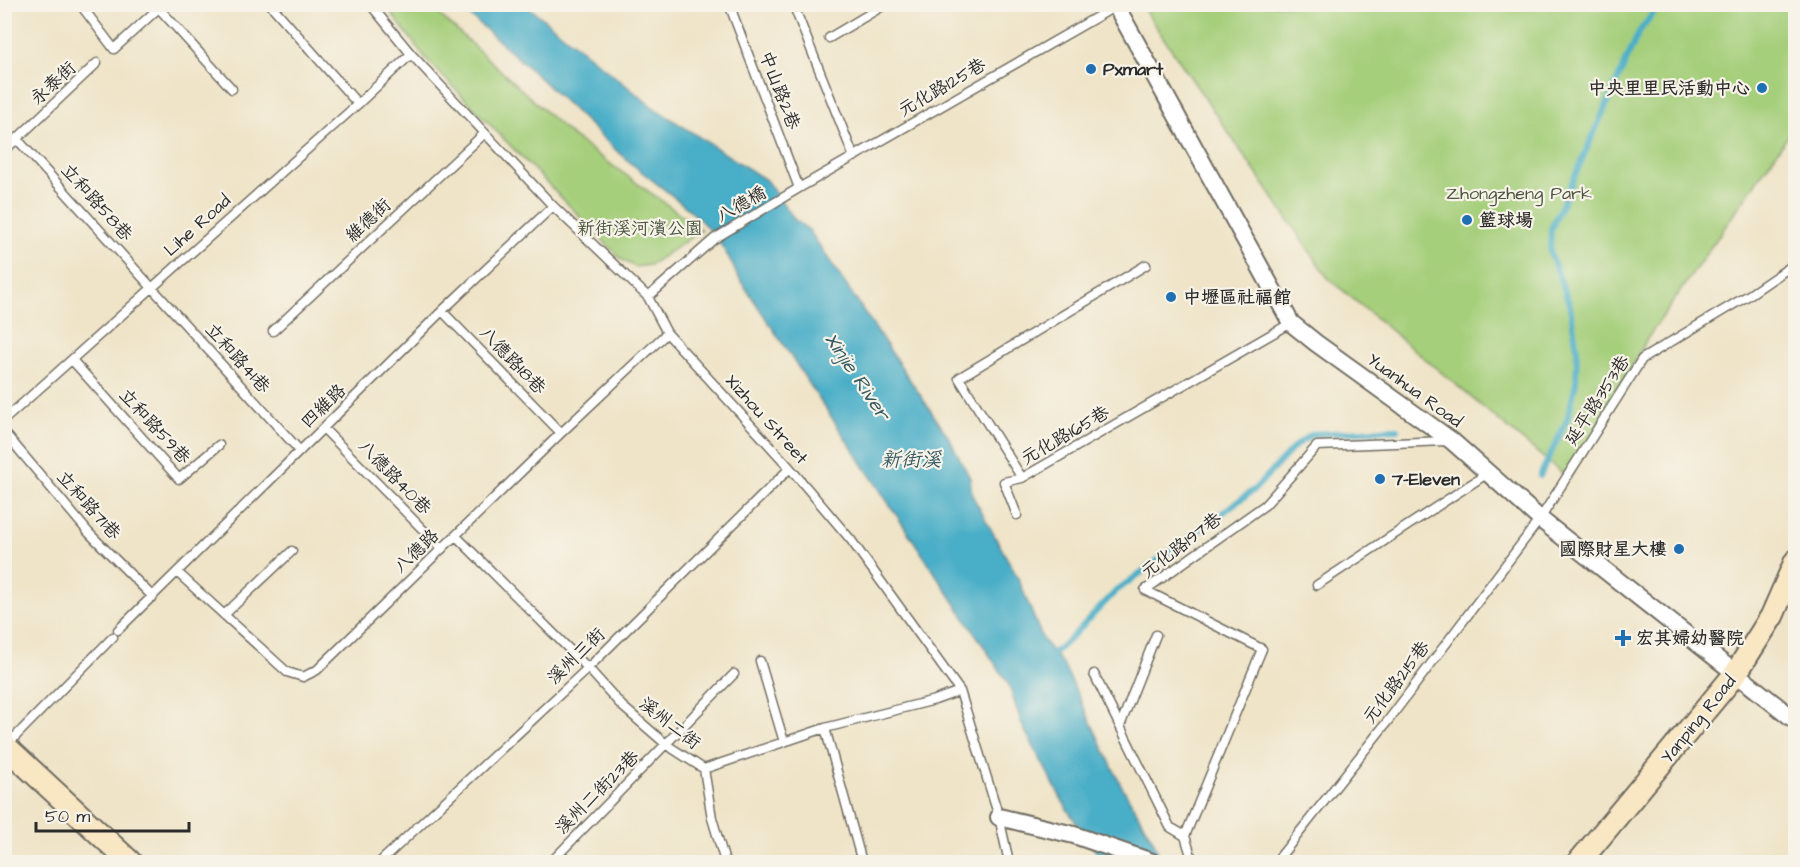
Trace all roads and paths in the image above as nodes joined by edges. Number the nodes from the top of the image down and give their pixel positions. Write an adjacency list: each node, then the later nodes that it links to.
1 (80, 4): 8 (lane)
2 (270, 4): 13 (lane)
3 (370, 4): 10 (lane, Xizhou Street)
4 (729, 4): 18 (lane, 中山路2巷)
5 (793, 4): 17 (lane)
6 (886, 4): 9 (lane)
7 (1116, 5): 17 (lane, 元化路125巷); 26 (street, Yuanhua Road)
8 (159, 6): 12 (lane)
9 (829, 38)
10 (411, 54): 13 (lane, Lihe Road); 14 (lane, Xizhou Street)
11 (97, 63): 15 (lane, 永泰街)
12 (232, 89)
13 (358, 104): 23 (lane, Lihe Road)
14 (485, 133): 20 (lane, Xizhou Street); 27 (lane, 維德街)
15 (17, 139): 16 (lane, 永泰街); 23 (lane, 立和路58巷)
16 (4, 151)
17 (854, 157): 18 (lane, 元化路125巷)
18 (799, 188): 19 (lane, 元化路125巷)
19 (785, 197): 24 (lane, 八德橋)
20 (554, 206): 24 (lane, Xizhou Street); 25 (lane, 四維路)
21 (1796, 263): 41 (lane, 延平路353巷)
22 (1146, 265): 39 (lane, 元化路165巷)
23 (152, 287): 29 (lane, Lihe Road); 36 (lane, 立和路41巷)
24 (648, 297): 28 (lane, Xizhou Street)
25 (442, 311): 31 (lane, 四維路); 33 (lane, 八德路18巷)
26 (1291, 323): 34 (street, Yuanhua Road); 39 (lane, 元化路165巷)
27 (273, 331)
28 (667, 333): 33 (lane, 八德路); 37 (lane, Xizhou Street)
29 (72, 360): 30 (lane, Lihe Road); 35 (lane, 立和路59巷)
30 (4, 420)
31 (324, 429): 36 (lane, 四維路); 43 (lane, 八德路40巷)
32 (4, 432): 48 (lane, 立和路71巷)
33 (561, 433): 42 (lane, 八德路)
34 (1452, 441): 38 (street, Yuanhua Road); 65 (lane, 元化路197巷)
35 (219, 445)
36 (300, 451): 46 (lane, 四維路)
37 (790, 468): 52 (lane, 溪州三街); 56 (lane, Xizhou Street)
38 (1488, 473): 41 (street, Yuanhua Road); 47 (lane)
39 (1022, 478): 40 (lane)
40 (1017, 515)
41 (1540, 519): 53 (street, Yuanhua Road); 74 (lane, 元化路215巷)
42 (456, 536): 43 (lane, 八德路); 52 (lane, 溪州二街)
43 (442, 549): 49 (lane, 八德路)
44 (292, 551): 49 (lane)
45 (1796, 561): 53 (main road, Yanping Road)
46 (178, 573): 48 (lane, 四維路); 49 (lane, 八德路)
47 (1317, 585)
48 (153, 597): 62 (lane, 四維路)
49 (224, 615)
50 (1156, 635): 58 (lane)
51 (760, 661): 60 (lane)
52 (588, 668): 61 (lane, 溪州二街); 67 (lane, 溪州三街)
53 (1736, 673): 57 (street, Yuanhua Road); 75 (main road, Yanping Road)
54 (734, 674): 61 (lane, 溪州二街23巷)
55 (1094, 674): 58 (lane)
56 (960, 691): 59 (lane, 溪州二街); 64 (lane, Xizhou Street)
57 (1796, 721)
58 (1120, 726): 65 (lane)
59 (825, 728): 60 (lane, 溪州二街); 70 (lane)
60 (784, 742): 63 (lane, 溪州二街)
61 (667, 745): 63 (lane, 溪州二街); 68 (lane, 溪州二街23巷)
62 (5, 747): 66 (main road)
63 (704, 769): 69 (lane)
64 (999, 817): 71 (lane, Xizhou Street); 72 (street)
65 (1185, 836): 73 (lane)
66 (130, 862)
67 (380, 862)
68 (551, 862)
69 (725, 862)
70 (862, 862)
71 (1009, 862)
72 (1152, 862)
73 (1193, 862)
74 (1276, 862)
75 (1579, 862)

